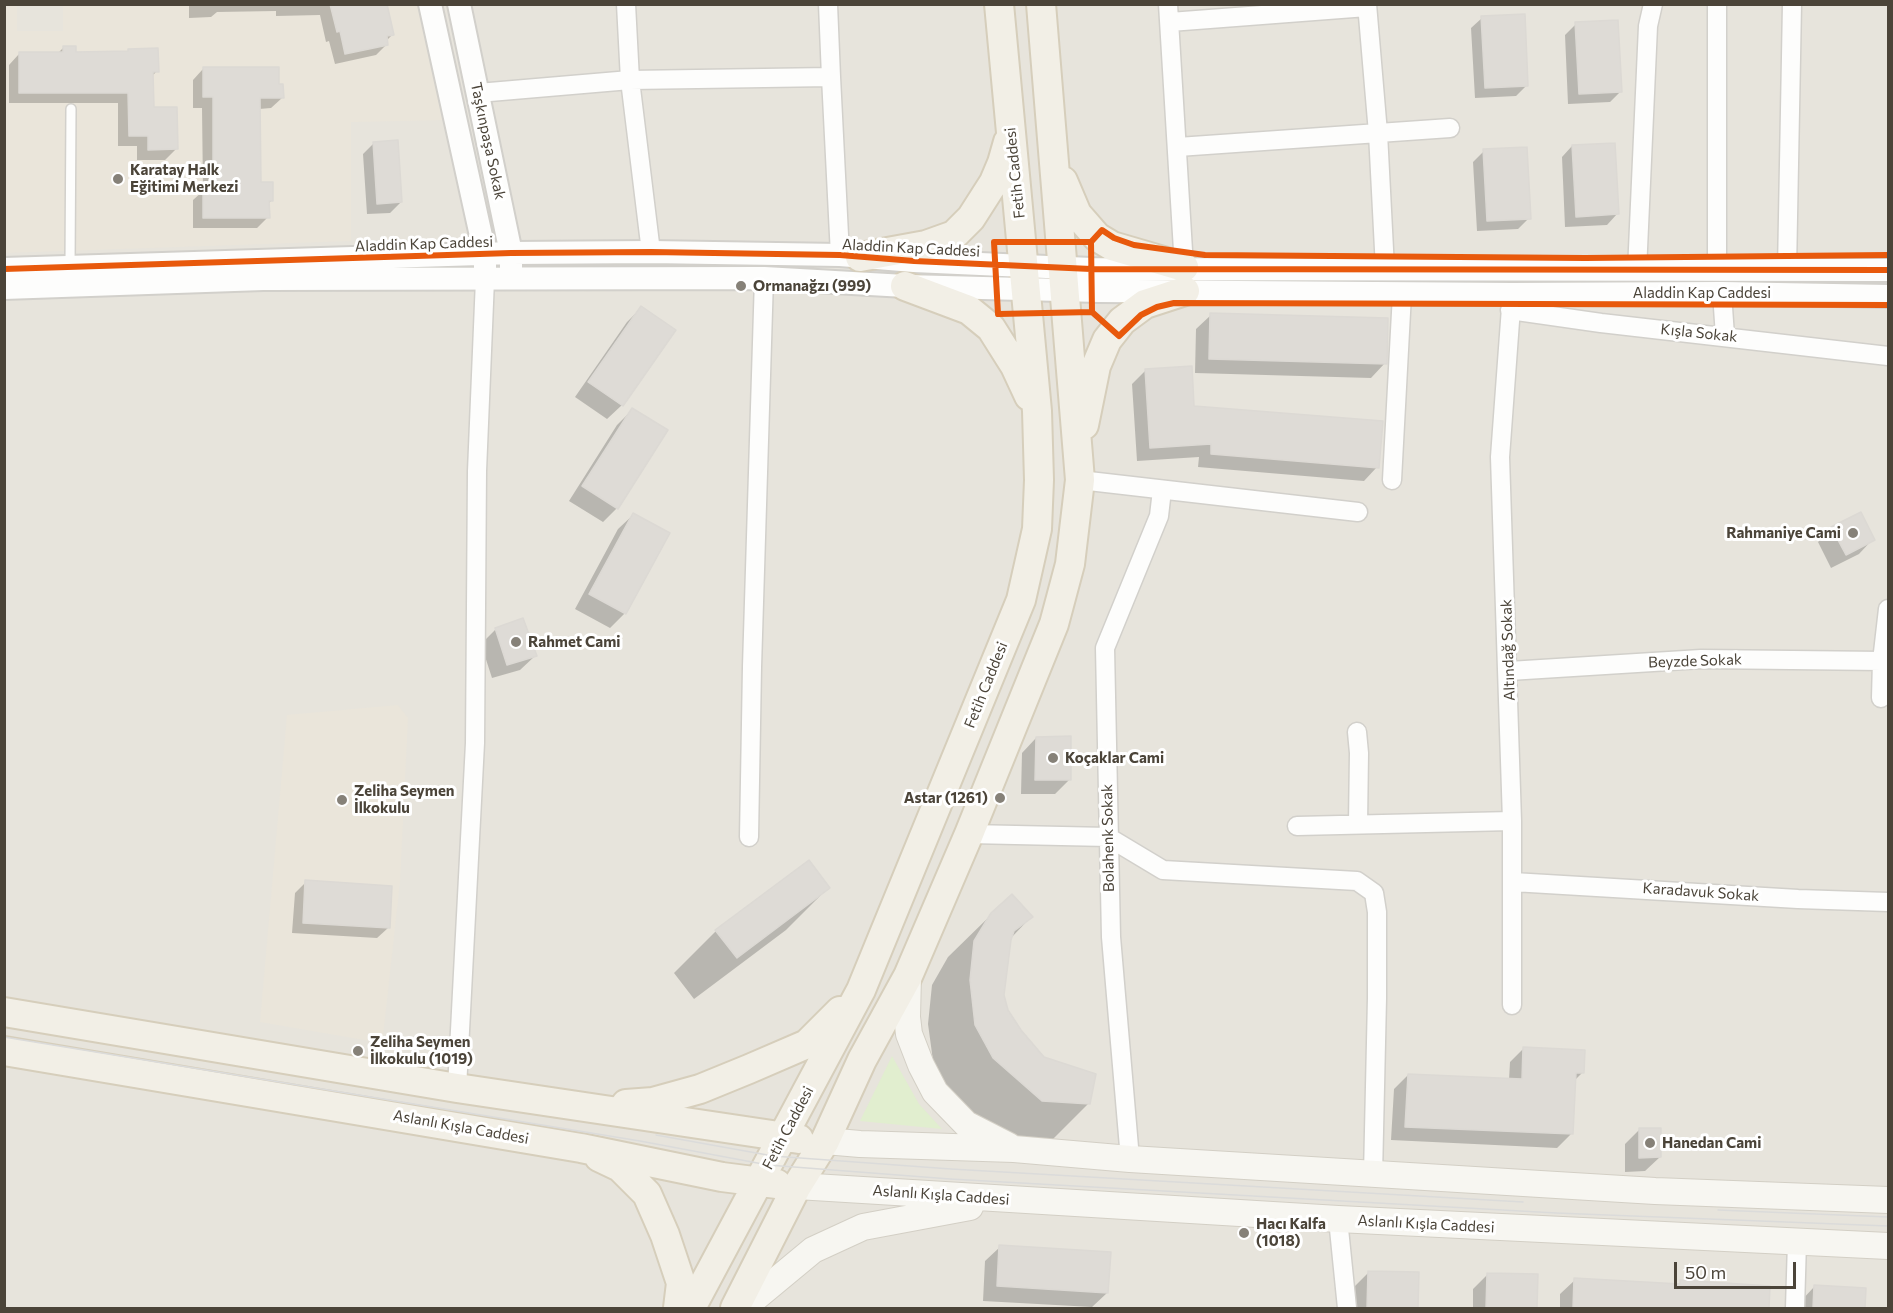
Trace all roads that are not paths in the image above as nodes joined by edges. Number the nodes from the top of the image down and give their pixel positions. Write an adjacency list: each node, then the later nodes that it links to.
1 (430, 4): 23 (street)
2 (459, 4): 14 (street, Taşkınpaşa Sokak)
3 (626, 4): 13 (street)
4 (828, 4): 12 (street)
5 (999, 4): 17 (main road, Fetih Caddesi)
6 (1041, 4): 20 (main road)
7 (1653, 4): 30 (street)
8 (1717, 4): 37 (street)
9 (1792, 4): 28 (street)
10 (1367, 6): 11 (street); 18 (street)
11 (1169, 13): 19 (street)
12 (831, 77): 13 (street); 24 (street)
13 (630, 80): 14 (street); 21 (street)
14 (478, 93): 22 (street, Taşkınpaşa Sokak)
15 (71, 109): 25 (lane)
16 (1450, 128): 18 (street)
17 (1011, 132): 24 (main road); 31 (main road, Fetih Caddesi)
18 (1378, 133): 19 (street); 26 (street)
19 (1178, 147): 36 (street)
20 (1053, 155): 33 (main road); 36 (main road)
21 (651, 252): 22 (street, Aladdin Kap Caddesi); 24 (street, Aladdin Kap Caddesi)
22 (511, 253): 23 (street, Aladdin Kap Caddesi); 35 (street, Taşkınpaşa Sokak)
23 (485, 254): 25 (street, Aladdin Kap Caddesi); 34 (street)
24 (850, 256): 31 (street, Aladdin Kap Caddesi)
25 (70, 268): 27 (street, Aladdin Kap Caddesi)
26 (1385, 268): 30 (street, Aladdin Kap Caddesi); 36 (street, Aladdin Kap Caddesi)
27 (4, 269)
28 (1787, 270): 29 (street, Aladdin Kap Caddesi); 37 (street, Aladdin Kap Caddesi)
29 (1888, 270)
30 (1638, 271): 37 (street, Aladdin Kap Caddesi)
31 (1025, 277): 33 (street, Aladdin Kap Caddesi); 38 (street, Aladdin Kap Caddesi); 45 (main road, Fetih Caddesi)
32 (764, 278): 35 (street, Aladdin Kap Caddesi); 38 (street, Aladdin Kap Caddesi); 59 (street)
33 (1063, 278): 36 (street, Aladdin Kap Caddesi); 46 (main road)
34 (485, 279): 35 (street, Aladdin Kap Caddesi); 39 (street, Aladdin Kap Caddesi); 68 (street)
35 (511, 279)
36 (1184, 279): 40 (street, Aladdin Kap Caddesi); 46 (main road)
37 (1719, 282): 41 (street, Aladdin Kap Caddesi); 42 (street, Aladdin Kap Caddesi); 43 (street)
38 (904, 286): 45 (main road)
39 (4, 288)
40 (1402, 294): 42 (street, Aladdin Kap Caddesi); 47 (street)
41 (1888, 296)
42 (1511, 302): 43 (street, Kışla Sokak); 52 (street, Altındağ Sokak)
43 (1725, 336): 44 (street, Kışla Sokak)
44 (1888, 356)
45 (1037, 411): 64 (main road, Fetih Caddesi)
46 (1079, 467): 48 (street); 58 (main road)
47 (1392, 480)
48 (1162, 490): 49 (street); 60 (street, Bolahenk Sokak)
49 (1358, 512)
50 (1888, 609): 51 (street)
51 (1882, 661): 52 (street, Beyzde Sokak); 53 (street)
52 (1509, 671): 55 (street, Altındağ Sokak)
53 (1881, 698)
54 (1357, 732): 56 (street)
55 (1512, 821): 56 (street); 61 (street, Altındağ Sokak)
56 (1358, 824): 57 (street)
57 (1297, 826)
58 (969, 834): 60 (street); 63 (main road)
59 (749, 837)
60 (1107, 837): 74 (street, Bolahenk Sokak); 75 (street)
61 (1513, 882): 62 (street, Karadavuk Sokak); 65 (street, Altındağ Sokak)
62 (1888, 902)
63 (908, 976): 71 (main road); 73 (main road)
64 (861, 990): 69 (main road); 70 (main road, Fetih Caddesi)
65 (1512, 1005)
66 (4, 1012): 68 (main road)
67 (4, 1051): 72 (main road, Aslanlı Kışla Caddesi)
68 (457, 1088): 69 (main road)
69 (583, 1107): 70 (main road)
70 (782, 1137): 71 (main road); 76 (main road, Fetih Caddesi)
71 (825, 1141): 73 (main road); 77 (main road)
72 (581, 1148): 76 (main road, Aslanlı Kışla Caddesi); 83 (main road)
73 (1014, 1149): 74 (main road)
74 (1130, 1159): 75 (main road)
75 (1373, 1175): 79 (main road)
76 (759, 1183): 77 (main road, Aslanlı Kışla Caddesi); 84 (main road, Fetih Caddesi)
77 (797, 1186): 78 (main road, Aslanlı Kışla Caddesi); 85 (main road)
78 (1013, 1200): 80 (main road, Aslanlı Kışla Caddesi); 86 (main road)
79 (1888, 1200)
80 (1338, 1219): 81 (main road, Aslanlı Kışla Caddesi); 87 (street)
81 (1797, 1242): 82 (main road, Aslanlı Kışla Caddesi); 88 (street)
82 (1888, 1246)
83 (678, 1308)
84 (691, 1308)
85 (735, 1308)
86 (743, 1308)
87 (1347, 1308)
88 (1795, 1308)

